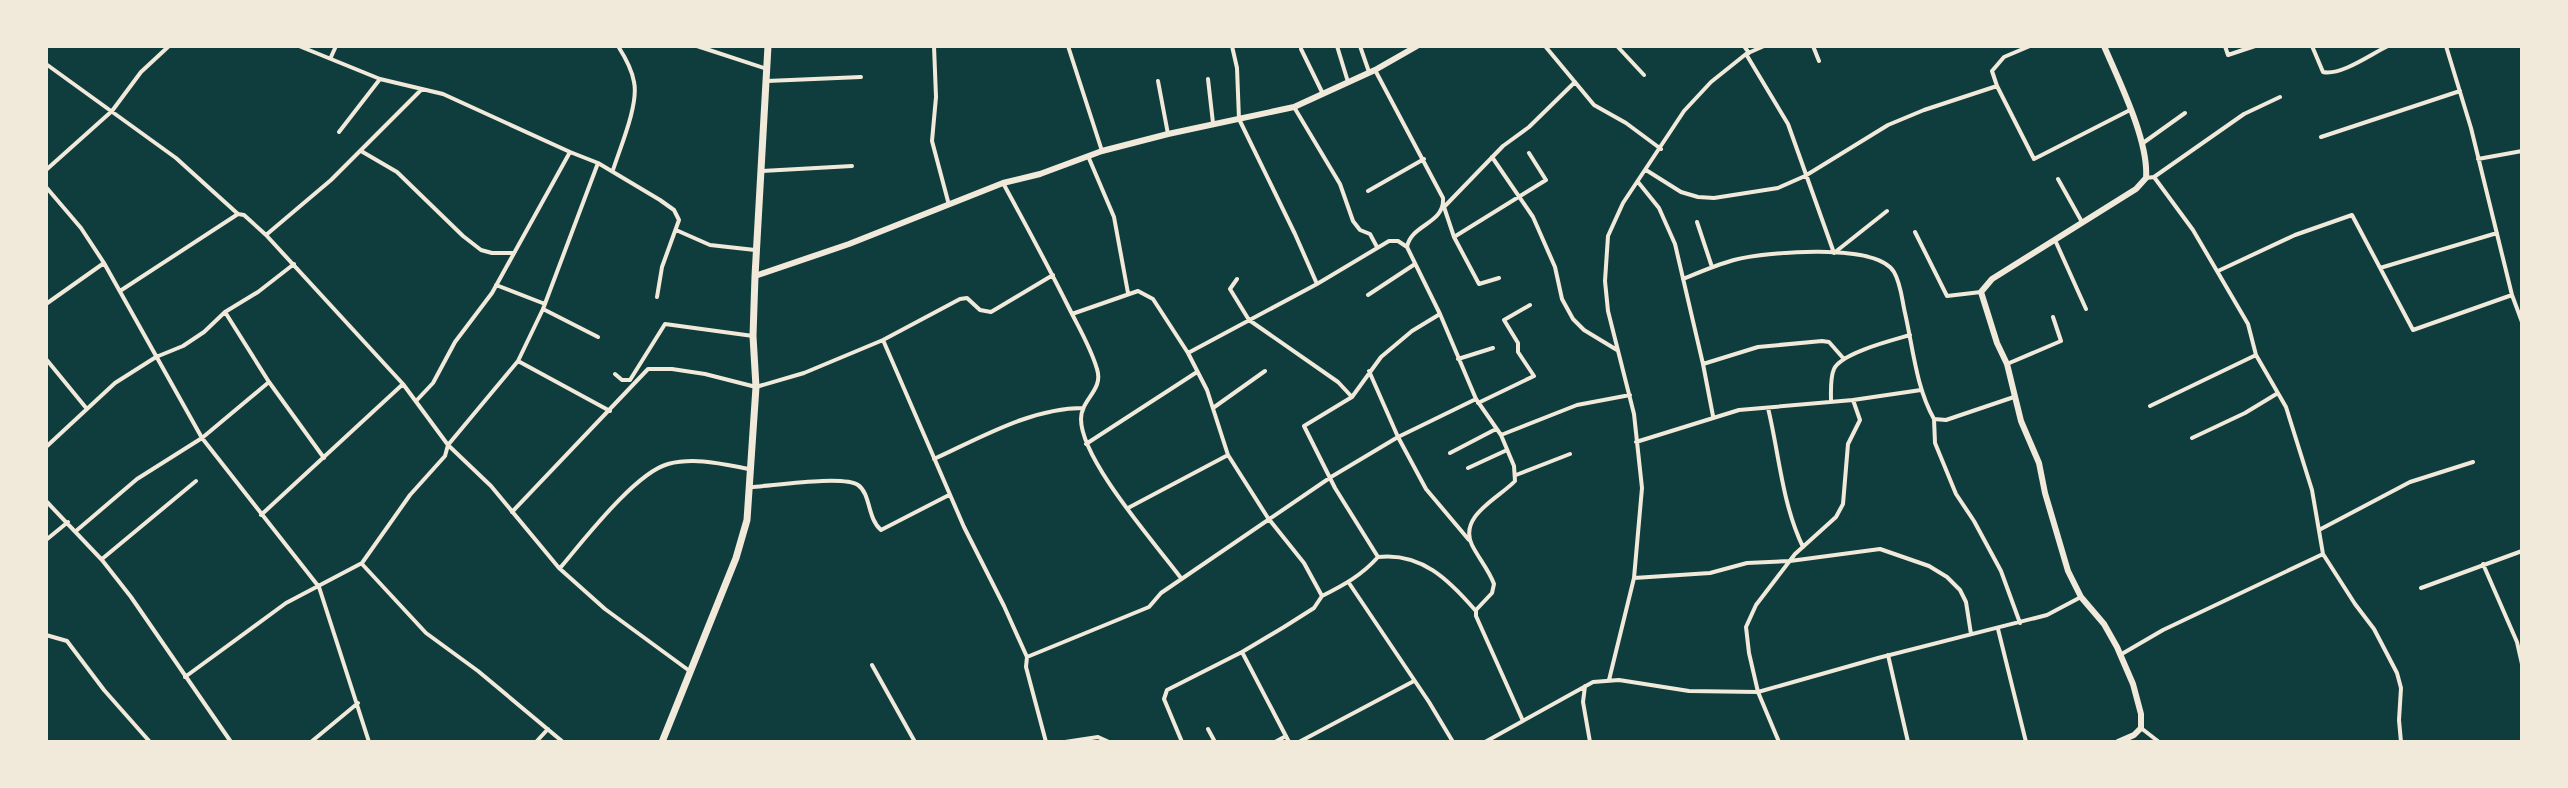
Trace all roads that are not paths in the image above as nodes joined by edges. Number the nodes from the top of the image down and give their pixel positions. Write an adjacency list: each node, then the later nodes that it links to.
1 (169, 46): 47 (street)
2 (299, 46): 27 (street)
3 (336, 46): 27 (street)
4 (618, 46): 68 (street)
5 (697, 46): 30 (street)
6 (768, 46): 30 (main road)
7 (934, 46): 79 (street)
8 (1068, 46): 57 (street)
9 (1232, 46): 49 (street)
10 (1337, 46): 38 (street)
11 (1360, 46): 31 (street)
12 (1417, 46): 31 (street)
13 (1545, 46): 39 (street)
14 (1617, 46): 32 (street)
15 (1744, 46): 26 (street)
16 (1764, 46): 26 (street)
17 (1813, 46): 28 (street)
18 (2030, 46): 40 (street)
19 (2104, 46): 46 (street)
20 (2225, 46): 21 (street)
21 (2255, 46)
22 (2312, 46): 23 (street)
23 (2388, 46)
24 (2446, 46): 42 (street)
25 (1301, 49): 43 (street)
26 (1748, 54): 55 (street); 71 (street)
27 (331, 57): 34 (street)
28 (1819, 61)
29 (46, 64): 47 (street)
30 (767, 69): 36 (main road)
31 (1372, 71): 38 (street); 63 (street)
32 (1644, 75)
33 (861, 77): 36 (street)
34 (380, 79): 41 (street); 51 (street)
35 (1208, 79): 50 (street)
36 (767, 81): 70 (main road)
37 (1158, 81): 52 (street)
38 (1348, 82): 43 (street)
39 (1575, 82): 55 (street); 62 (street)
40 (1997, 86): 46 (street); 71 (street)
41 (423, 88): 56 (street); 59 (street)
42 (2460, 91): 53 (street); 64 (street)
43 (1323, 94): 45 (street)
44 (2280, 97): 72 (street)
45 (1294, 107): 49 (street); 91 (street)
46 (2130, 110): 54 (street)
47 (112, 111): 67 (street); 82 (street)
48 (2185, 113): 54 (street)
49 (1239, 119): 50 (street); 107 (street)
50 (1213, 126): 52 (street)
51 (339, 132)
52 (1168, 134): 57 (street)
53 (2321, 137)
54 (2141, 144): 72 (street)
55 (1661, 149): 69 (street)
56 (361, 151): 88 (street); 94 (street)
57 (1102, 151): 61 (street)
58 (2522, 151): 64 (street)
59 (570, 152): 65 (street); 94 (street)
60 (1529, 153): 78 (street)
61 (1088, 156): 75 (street); 111 (street)
62 (1492, 157): 78 (street); 80 (street)
63 (1424, 159): 77 (street); 80 (street)
64 (2478, 159): 87 (street)
65 (598, 163): 68 (street); 117 (street)
66 (852, 166): 70 (street)
67 (46, 170)
68 (613, 170): 85 (street)
69 (1646, 170): 71 (street); 74 (street)
70 (761, 171): 93 (main road)
71 (1805, 176): 95 (street)
72 (2150, 177): 84 (street); 101 (street)
73 (2058, 179): 84 (street)
74 (1638, 182): 106 (street); 130 (street)
75 (1003, 183): 79 (street); 102 (street)
76 (47, 189): 96 (street)
77 (1368, 191)
78 (1521, 197): 89 (street); 130 (street)
79 (949, 206): 103 (street)
80 (1444, 207): 89 (street); 92 (street)
81 (1887, 211): 95 (street)
82 (238, 214): 88 (street); 109 (street)
83 (1697, 222): 99 (street)
84 (2082, 222): 90 (street)
85 (676, 230): 93 (street); 114 (street)
86 (1915, 232): 110 (street)
87 (2497, 233): 100 (street); 113 (street)
88 (266, 235): 97 (street)
89 (1454, 237): 104 (street)
90 (2055, 240): 110 (street); 118 (street)
91 (1377, 247): 92 (street); 107 (street)
92 (1407, 247): 98 (street)
93 (757, 250): 103 (main road)
94 (513, 253): 108 (street)
95 (1834, 253): 99 (street); 125 (street)
96 (104, 263): 109 (street); 115 (street)
97 (294, 264): 119 (street); 145 (street)
98 (1415, 264): 112 (street); 121 (street)
99 (1712, 267): 106 (street)
100 (2380, 268): 101 (street); 113 (street)
101 (2217, 271): 132 (street)
102 (1053, 275): 120 (street); 128 (street)
103 (755, 276): 126 (main road)
104 (1499, 278)
105 (1237, 279): 123 (street)
106 (1683, 279): 138 (street)
107 (1317, 284): 123 (street)
108 (496, 285): 117 (street); 152 (street)
109 (120, 291): 133 (street)
110 (1981, 292): 139 (street)
111 (1128, 293): 120 (street); 131 (street)
112 (1368, 295)
113 (2512, 295): 124 (street)
114 (657, 297)
115 (46, 304)
116 (1530, 305): 154 (street)
117 (544, 307): 127 (street); 137 (street)
118 (2086, 309)
119 (225, 312): 133 (street); 144 (street)
120 (1072, 314): 157 (street)
121 (1440, 314): 135 (street); 141 (street)
122 (2053, 317): 139 (street)
123 (1249, 320): 131 (street); 150 (street)
124 (2522, 322)
125 (1910, 335): 136 (street); 147 (street)
126 (753, 336): 143 (street); 146 (main road)
127 (598, 337)
128 (883, 340): 146 (street); 178 (street)
129 (1493, 348): 135 (street)
130 (1618, 351): 149 (street)
131 (1188, 353): 142 (street)
132 (2256, 355): 148 (street); 156 (street)
133 (156, 357): 160 (street); 167 (street)
134 (46, 359): 160 (street)
135 (1458, 359): 154 (street)
136 (1844, 359): 138 (street); 155 (street)
137 (518, 361): 161 (street); 171 (street)
138 (1703, 364): 162 (street)
139 (2007, 364): 151 (street)
140 (1265, 371): 158 (street)
141 (1369, 371): 150 (street); 166 (street)
142 (1197, 372): 158 (street); 170 (street)
143 (615, 374)
144 (269, 382): 167 (street); 177 (street)
145 (403, 384): 152 (street); 177 (street)
146 (756, 387): 161 (street); 181 (main road)
147 (1921, 390): 153 (street); 163 (street)
148 (2278, 393): 168 (street); 193 (street)
149 (1630, 395): 165 (street); 169 (street)
150 (1352, 397): 183 (street)
151 (2014, 397): 163 (street); 212 (street)
152 (417, 400): 171 (street)
153 (1853, 400): 155 (street); 197 (street)
154 (1477, 401): 164 (street); 166 (street)
155 (1831, 402): 159 (street)
156 (2150, 406)
157 (1083, 408): 170 (street); 178 (street)
158 (1213, 408): 176 (street)
159 (1768, 408): 162 (street); 197 (street)
160 (87, 409): 172 (street)
161 (610, 411): 189 (street)
162 (1713, 417): 169 (street)
163 (1934, 419): 214 (street)
164 (1496, 429): 165 (street); 174 (street)
165 (1501, 435): 173 (street)
166 (1398, 437): 183 (street); 196 (street)
167 (202, 438): 190 (street); 194 (street)
168 (2192, 438)
169 (1636, 442): 206 (street)
170 (1086, 444): 188 (street)
171 (448, 445): 189 (street); 203 (street)
172 (46, 447)
173 (1507, 450): 180 (street); 182 (street)
174 (1450, 453)
175 (1570, 454): 182 (street)
176 (1228, 455): 188 (street); 191 (street)
177 (324, 458): 190 (street)
178 (934, 459): 186 (street)
179 (2473, 462): 193 (street)
180 (1468, 468)
181 (749, 469): 185 (main road); 205 (street)
182 (1516, 475): 196 (street)
183 (1331, 477): 191 (street); 200 (street)
184 (196, 481): 201 (street)
185 (748, 487): 186 (street); 225 (main road)
186 (949, 495): 222 (street)
187 (46, 501): 192 (street)
188 (1128, 508): 207 (street)
189 (512, 512): 205 (street)
190 (261, 515): 209 (street)
191 (1268, 518): 207 (street); 211 (street)
192 (68, 522): 194 (street); 195 (street)
193 (2319, 530): 199 (street)
194 (76, 531): 201 (street)
195 (46, 540)
196 (1470, 541): 213 (street)
197 (1803, 547): 202 (street)
198 (2522, 551): 204 (street)
199 (2323, 554): 221 (street); 261 (street)
200 (1378, 557): 208 (street); 213 (street)
201 (102, 560): 226 (street)
202 (1790, 561): 206 (street); 217 (street); 230 (street)
203 (362, 563): 209 (street); 234 (street)
204 (2483, 564): 210 (street); 218 (street)
205 (559, 568): 225 (street)
206 (1634, 578): 227 (street)
207 (1182, 579): 222 (street)
208 (1349, 583): 211 (street); 228 (street)
209 (319, 587): 226 (street); 231 (street)
210 (2421, 588)
211 (1322, 596): 219 (street)
212 (2081, 597): 214 (street); 221 (street)
213 (1476, 610): 232 (street)
214 (2020, 623): 215 (street)
215 (1998, 629): 217 (street); 258 (street)
216 (46, 635): 237 (street)
217 (1972, 635): 220 (street)
218 (2520, 642): 223 (street)
219 (1242, 652): 236 (street); 248 (street)
220 (1888, 655): 230 (street); 257 (street)
221 (2120, 655): 233 (street)
222 (1027, 657): 245 (street)
223 (2522, 664)
224 (872, 665): 244 (street)
225 (691, 672): 243 (main road)
226 (185, 677): 238 (street)
227 (1609, 680): 229 (street); 230 (street)
228 (1414, 681): 252 (street); 253 (street)
229 (1585, 686): 232 (street); 255 (street)
230 (1758, 692): 256 (street)
231 (358, 703): 239 (street); 240 (street)
232 (1523, 721): 254 (street)
233 (2141, 728): 259 (street); 260 (street)
234 (548, 729): 241 (street); 242 (street)
235 (1208, 729): 249 (street)
236 (1286, 736): 250 (street); 251 (street)
237 (150, 742)
238 (231, 742)
239 (311, 742)
240 (369, 742)
241 (536, 742)
242 (563, 742)
243 (662, 742)
244 (915, 742)
245 (1046, 742)
246 (1065, 742): 247 (street)
247 (1109, 742)
248 (1182, 742)
249 (1215, 742)
250 (1275, 742)
251 (1289, 742)
252 (1299, 742)
253 (1453, 742)
254 (1485, 742)
255 (1590, 742)
256 (1779, 742)
257 (1908, 742)
258 (2026, 742)
259 (2118, 742)
260 (2159, 742)
261 (2401, 742)

